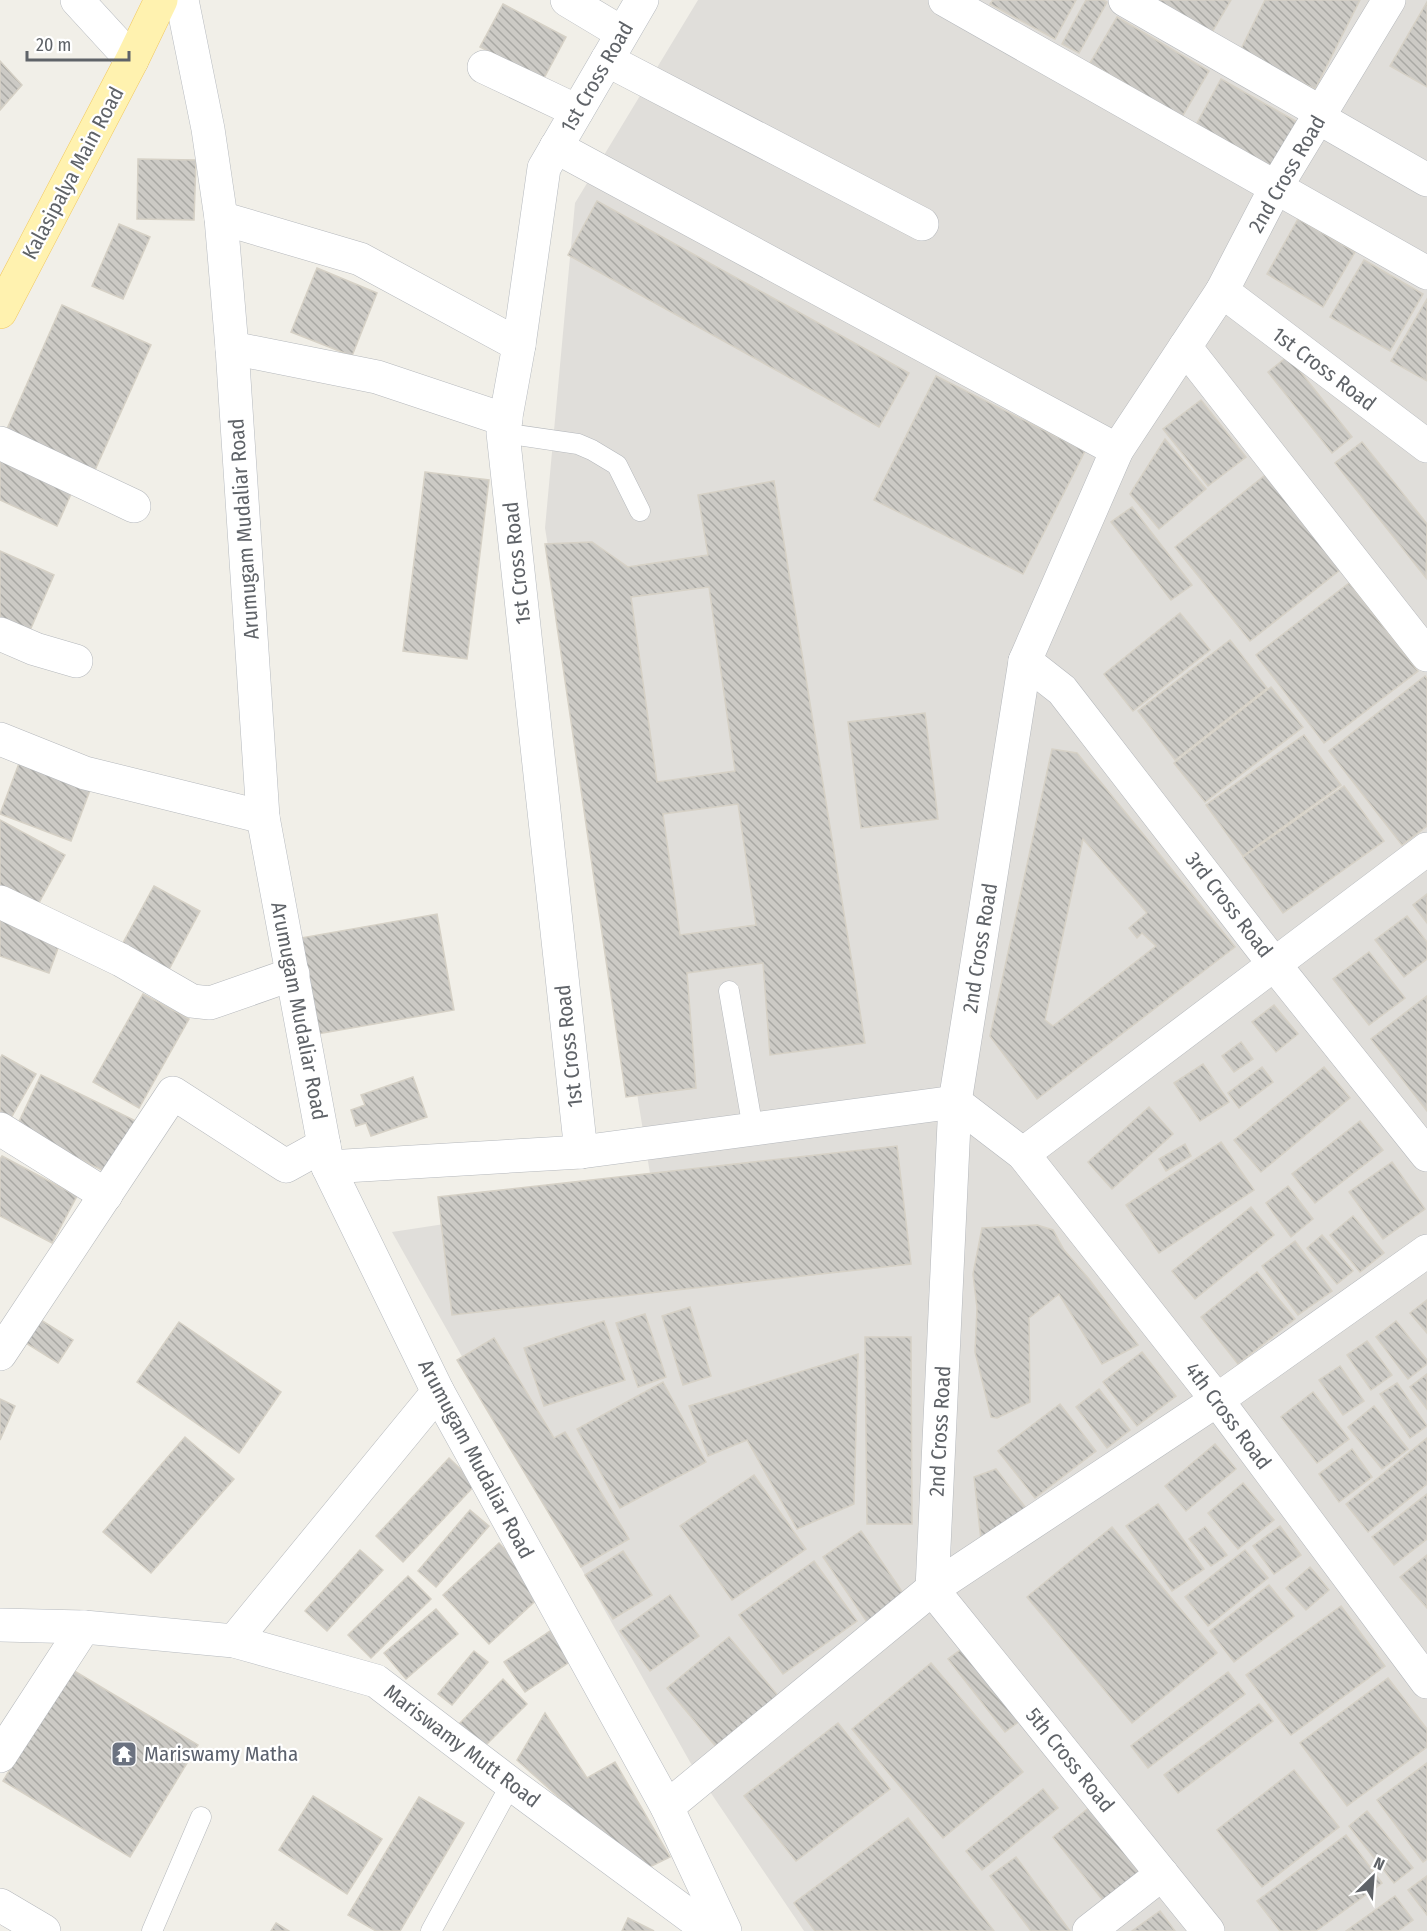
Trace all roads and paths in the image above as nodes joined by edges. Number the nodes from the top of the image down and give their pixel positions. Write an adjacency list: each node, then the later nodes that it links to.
1 (77, 0): 10 (street)
2 (161, 0): 10 (main road, Kalasipalya Main Road)
3 (182, 0): 17 (street, Arumugam Mudaliar Road)
4 (567, 0): 9 (street)
5 (642, 0): 9 (street, 1st Cross Road)
6 (945, 0): 16 (street)
7 (1125, 0): 13 (street)
8 (1389, 0): 13 (street, 2nd Cross Road)
9 (615, 46): 12 (street, 1st Cross Road); 18 (street)
10 (132, 60): 21 (main road, Kalasipalya Main Road)
11 (484, 67): 12 (street)
12 (577, 111): 14 (street, 1st Cross Road)
13 (1320, 116): 15 (street); 16 (street, 2nd Cross Road)
14 (556, 147): 22 (street, 1st Cross Road); 28 (street)
15 (1427, 180)
16 (1276, 187): 19 (street); 20 (street, 2nd Cross Road)
17 (221, 218): 22 (street); 24 (street, Arumugam Mudaliar Road)
18 (922, 224)
19 (1427, 273)
20 (1222, 291): 23 (street, 2nd Cross Road); 27 (street, 1st Cross Road)
21 (0, 312)
22 (519, 345): 25 (street, 1st Cross Road)
23 (1185, 347): 28 (street, 2nd Cross Road); 32 (street)
24 (232, 348): 25 (street); 36 (street, Arumugam Mudaliar Road)
25 (505, 427): 30 (lane); 45 (street, 1st Cross Road)
26 (0, 443): 29 (street)
27 (1427, 446)
28 (1117, 450): 34 (street, 2nd Cross Road)
29 (134, 506)
30 (640, 511)
31 (0, 634): 33 (street)
32 (1427, 655)
33 (76, 661)
34 (1025, 661): 39 (street, 3rd Cross Road); 42 (street, 2nd Cross Road)
35 (0, 739): 36 (street)
36 (263, 817): 40 (street, Arumugam Mudaliar Road)
37 (1427, 849): 39 (street)
38 (0, 902): 40 (street)
39 (1274, 964): 46 (street); 47 (street, 3rd Cross Road)
40 (293, 974): 48 (street, Arumugam Mudaliar Road)
41 (729, 991): 44 (lane)
42 (955, 1102): 44 (street); 46 (street, 4th Cross Road); 54 (street, 2nd Cross Road)
43 (0, 1129): 49 (street)
44 (753, 1129): 45 (street)
45 (581, 1152): 48 (street)
46 (1023, 1154): 53 (street, 4th Cross Road)
47 (1427, 1155)
48 (326, 1156): 49 (street); 52 (street, Arumugam Mudaliar Road)
49 (106, 1195): 51 (street)
50 (1427, 1251): 53 (street)
51 (3, 1346)
52 (438, 1392): 57 (street); 61 (street, Arumugam Mudaliar Road)
53 (1217, 1400): 54 (street); 58 (street, 4th Cross Road)
54 (932, 1589): 61 (street); 63 (street, 5th Cross Road)
55 (0, 1625): 56 (street, Mariswamy Mutt Road)
56 (84, 1627): 57 (street, Mariswamy Mutt Road); 59 (street)
57 (234, 1641): 60 (street, Mariswamy Mutt Road)
58 (1427, 1682)
59 (0, 1756)
60 (511, 1784): 67 (lane); 68 (street, Mariswamy Mutt Road)
61 (668, 1807): 69 (street, Arumugam Mudaliar Road)
62 (201, 1817): 66 (lane)
63 (1162, 1874): 70 (street); 71 (street, 5th Cross Road)
64 (0, 1905): 65 (street)
65 (44, 1931)
66 (152, 1931)
67 (431, 1931)
68 (710, 1931)
69 (725, 1931)
70 (1089, 1931)
71 (1208, 1931)

